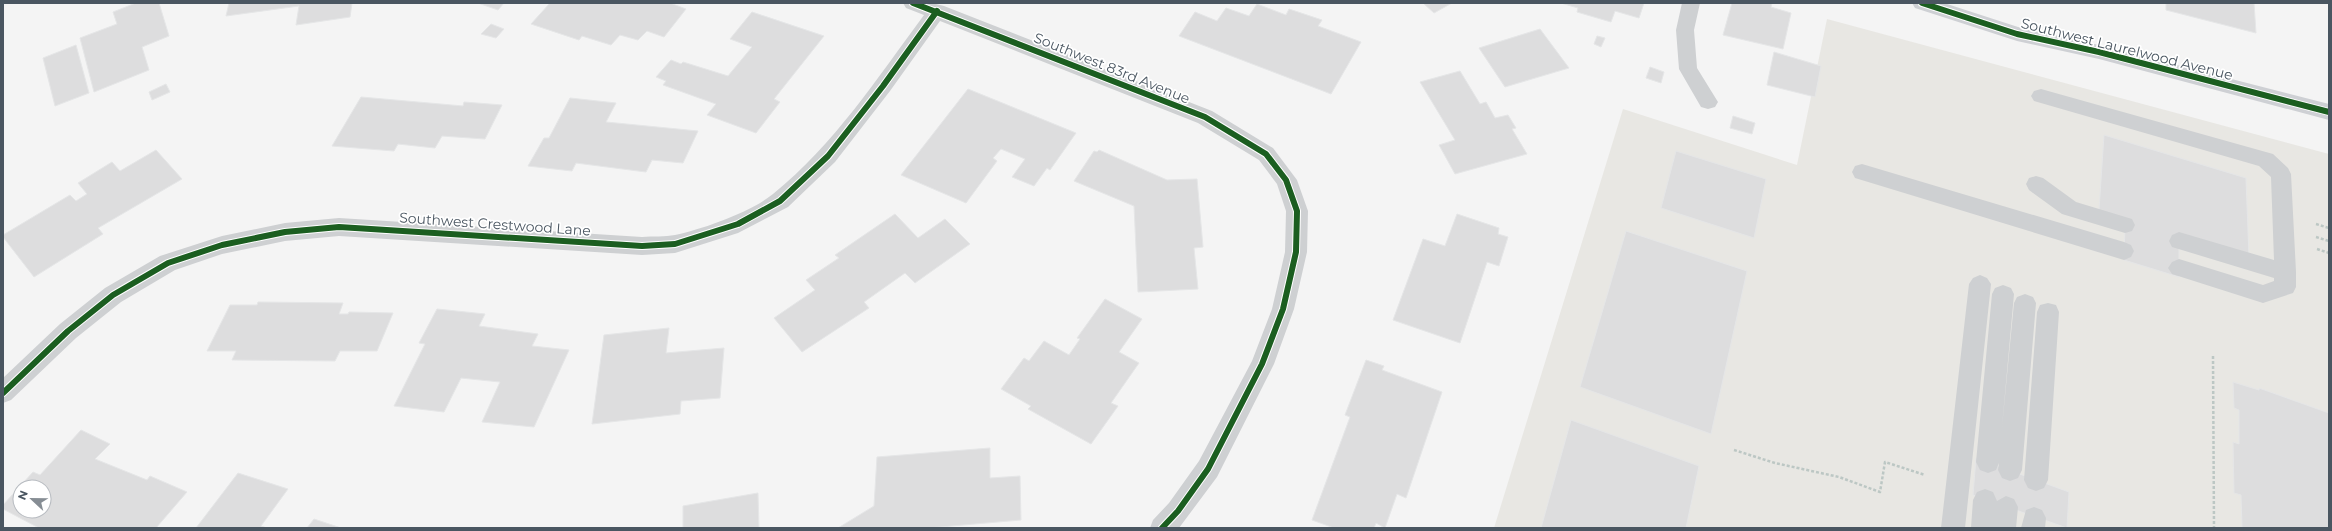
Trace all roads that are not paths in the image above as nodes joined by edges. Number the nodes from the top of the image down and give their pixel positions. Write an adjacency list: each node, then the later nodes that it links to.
1 (913, 3): 4 (street, Southwest 83rd Avenue)
2 (1691, 3): 6 (lane)
3 (1922, 3): 7 (street, Southwest Laurelwood Avenue)
4 (937, 10): 15 (street, Southwest Crestwood Lane); 20 (street, Southwest 83rd Avenue)
5 (2041, 96): 10 (lane)
6 (1708, 102)
7 (2329, 112)
8 (1862, 172): 9 (lane)
9 (2036, 184)
10 (2179, 255)
11 (1980, 284): 21 (lane)
12 (2003, 294): 16 (lane)
13 (2025, 302): 17 (lane)
14 (2048, 312): 18 (lane)
15 (3, 393)
16 (1988, 462)
17 (2010, 470)
18 (2036, 480)
19 (1985, 500): 22 (lane)
20 (1162, 528)
21 (1953, 528)
22 (1982, 528)

